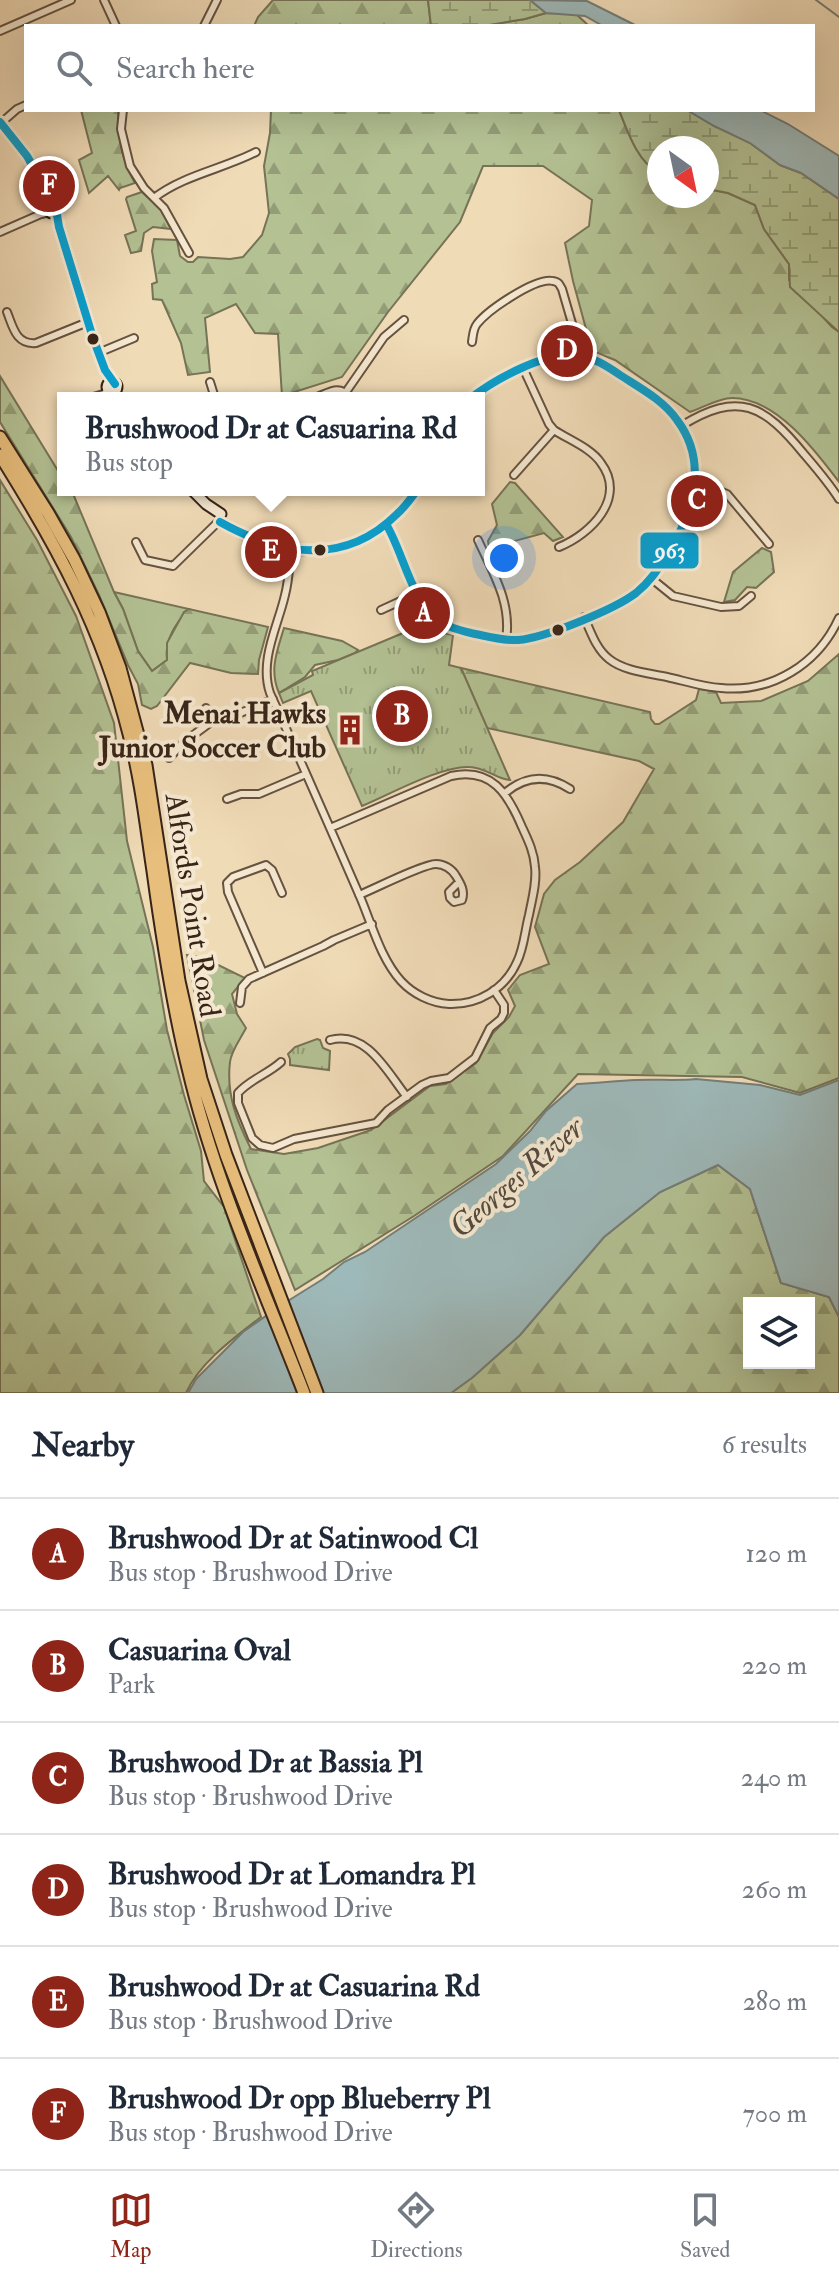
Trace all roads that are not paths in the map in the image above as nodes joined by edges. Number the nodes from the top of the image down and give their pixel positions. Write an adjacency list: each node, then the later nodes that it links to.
1 (71, 0): 6 (street)
2 (104, 0): 4 (street)
3 (217, 0): 5 (street)
4 (115, 24)
5 (205, 24)
6 (0, 31)
7 (24, 106): 9 (street)
8 (123, 112): 11 (street)
9 (0, 122): 12 (street)
10 (256, 152): 11 (street)
11 (154, 198): 14 (street)
12 (50, 210): 13 (street); 17 (street)
13 (0, 232)
14 (189, 253)
15 (7, 312): 17 (street)
16 (404, 320): 26 (street)
17 (88, 322): 20 (street)
18 (134, 338): 20 (street)
19 (472, 342): 21 (street)
20 (98, 353): 24 (street)
21 (579, 355): 22 (street); 28 (street)
22 (524, 370): 27 (street); 29 (street)
23 (210, 382): 25 (street)
24 (113, 390)
25 (213, 392)
26 (351, 392)
27 (479, 392)
28 (681, 426): 33 (street); 36 (street)
29 (554, 430): 32 (street); 42 (street)
30 (0, 437): 70 (highway, Alfords Point Road)
31 (0, 455): 70 (highway, Alfords Point Road)
32 (514, 475)
33 (696, 487): 41 (street); 44 (street)
34 (198, 496): 37 (street)
35 (412, 496): 38 (street)
36 (839, 499)
37 (218, 519): 40 (street); 43 (street)
38 (386, 524): 43 (street); 45 (street)
39 (478, 540): 50 (street)
40 (136, 542)
41 (769, 544)
42 (559, 547)
43 (291, 551): 51 (street)
44 (652, 579): 46 (street); 48 (street)
45 (418, 593): 47 (street); 50 (street)
46 (751, 596)
47 (381, 610)
48 (584, 617): 49 (street); 50 (street)
49 (839, 618)
50 (506, 640)
51 (273, 699): 53 (street); 55 (street)
52 (206, 708): 53 (street)
53 (211, 722): 54 (street)
54 (169, 758)
55 (306, 774): 58 (street); 59 (street)
56 (570, 789): 57 (street)
57 (505, 793): 59 (street); 65 (street)
58 (227, 799)
59 (330, 828): 62 (street)
60 (459, 882): 62 (street)
61 (282, 893): 64 (street)
62 (359, 895): 63 (street)
63 (372, 924): 64 (street); 65 (street)
64 (263, 973): 66 (street)
65 (494, 990): 69 (street)
66 (240, 1003)
67 (330, 1040): 69 (street)
68 (281, 1062): 69 (street)
69 (407, 1097)
70 (238, 1204): 71 (highway, Alfords Point Road); 72 (highway, Alfords Point Road)
71 (304, 1393)
72 (317, 1393)

